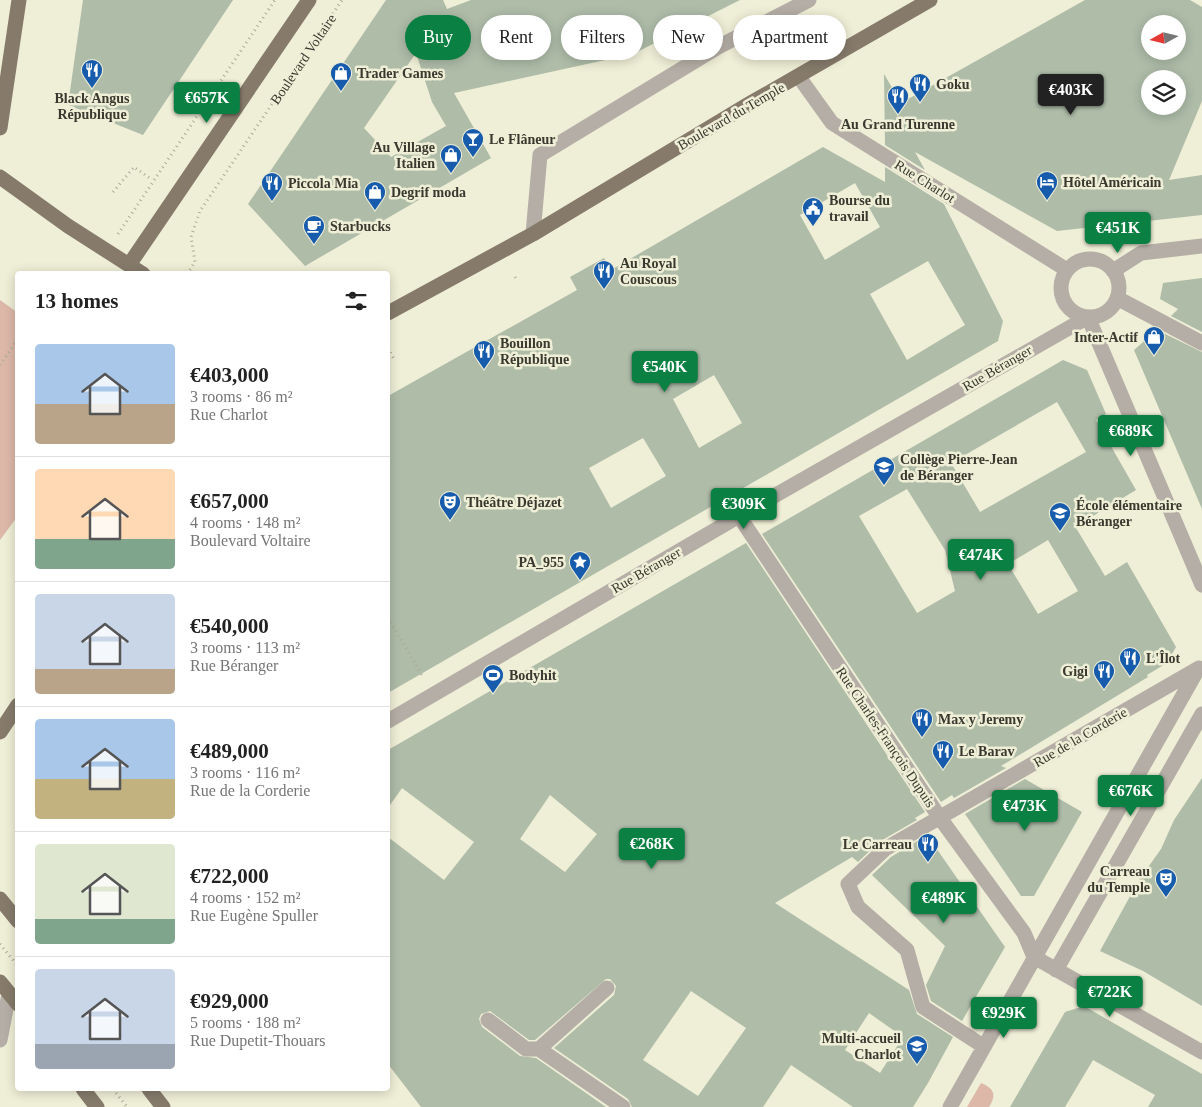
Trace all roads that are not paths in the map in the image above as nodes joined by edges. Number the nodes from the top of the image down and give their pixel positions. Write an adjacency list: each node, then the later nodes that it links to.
1 (19, 0): 6 (main road)
2 (309, 0): 10 (main road, Boulevard Voltaire)
3 (809, 0): 8 (street)
4 (930, 0): 5 (main road, Boulevard du Temple)
5 (798, 76): 8 (main road, Boulevard du Temple); 11 (street, Rue Charlot)
6 (0, 128)
7 (0, 177): 10 (main road)
8 (532, 234): 15 (main road, Boulevard du Temple)
9 (1202, 246): 13 (street)
10 (130, 265): 12 (main road)
11 (1067, 270): 13 (street); 16 (street)
12 (139, 271)
13 (1113, 271): 14 (street)
14 (1117, 298): 16 (street); 17 (street)
15 (390, 313)
16 (1088, 317): 18 (street, Rue Béranger); 19 (street)
17 (1202, 343)
18 (738, 516): 23 (street, Rue Béranger); 25 (street, Rue Charles-François Dupuis)
19 (1202, 585)
20 (1200, 665): 25 (street, Rue de la Corderie); 28 (street)
21 (15, 710): 24 (main road)
22 (1202, 714): 29 (street)
23 (390, 720)
24 (0, 732)
25 (940, 818): 28 (street, Rue Charles-François Dupuis); 34 (street, Rue de la Corderie)
26 (0, 899): 27 (main road)
27 (15, 917)
28 (1034, 957): 29 (street); 34 (street)
29 (1056, 970): 36 (street)
30 (607, 988): 35 (street)
31 (9, 993): 33 (street)
32 (488, 1020): 35 (street)
33 (0, 1040)
34 (983, 1046): 42 (street)
35 (539, 1048): 41 (street)
36 (1202, 1052)
37 (85, 1091): 39 (main road)
38 (151, 1091): 40 (main road)
39 (97, 1107)
40 (163, 1107)
41 (623, 1107)
42 (950, 1107)

